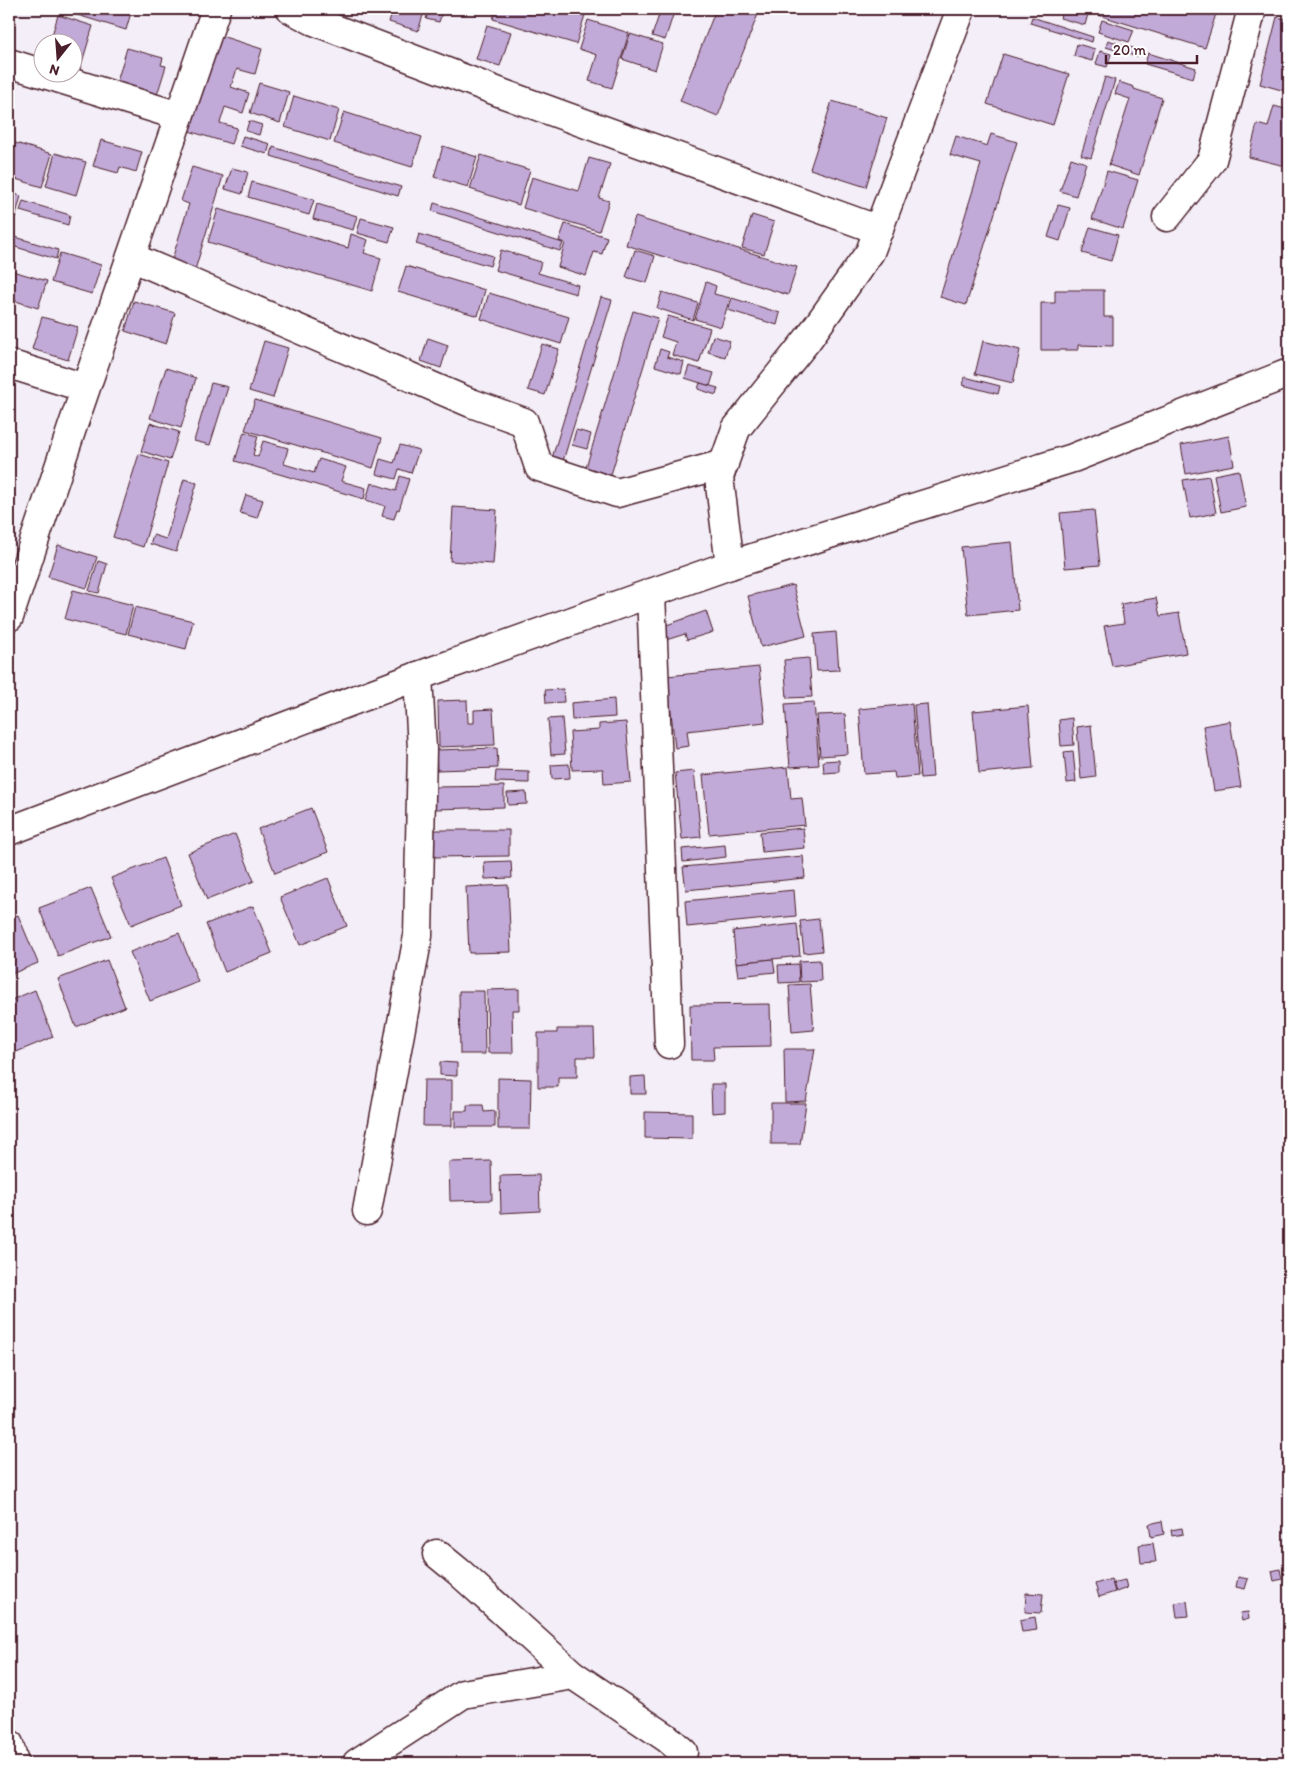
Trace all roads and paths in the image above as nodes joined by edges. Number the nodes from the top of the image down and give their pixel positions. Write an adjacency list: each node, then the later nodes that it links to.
1 (216, 9): 6 (street)
2 (291, 9): 8 (street)
3 (962, 9): 8 (street)
4 (1252, 9): 7 (street)
5 (9, 64): 6 (street)
6 (179, 116): 9 (street)
7 (1167, 217)
8 (879, 230): 13 (street)
9 (131, 257): 12 (street); 13 (street)
10 (9, 364): 12 (street)
11 (1289, 373): 14 (street)
12 (85, 388): 16 (street)
13 (724, 464): 14 (street)
14 (730, 564): 15 (street)
15 (650, 593): 17 (street); 19 (street)
16 (9, 614)
17 (418, 676): 18 (street); 20 (street)
18 (9, 831)
19 (669, 1044)
20 (367, 1211)
21 (437, 1554): 22 (street)
22 (573, 1675): 24 (street); 26 (street)
23 (9, 1744): 25 (street)
24 (683, 1752)
25 (14, 1763)
26 (357, 1763)

